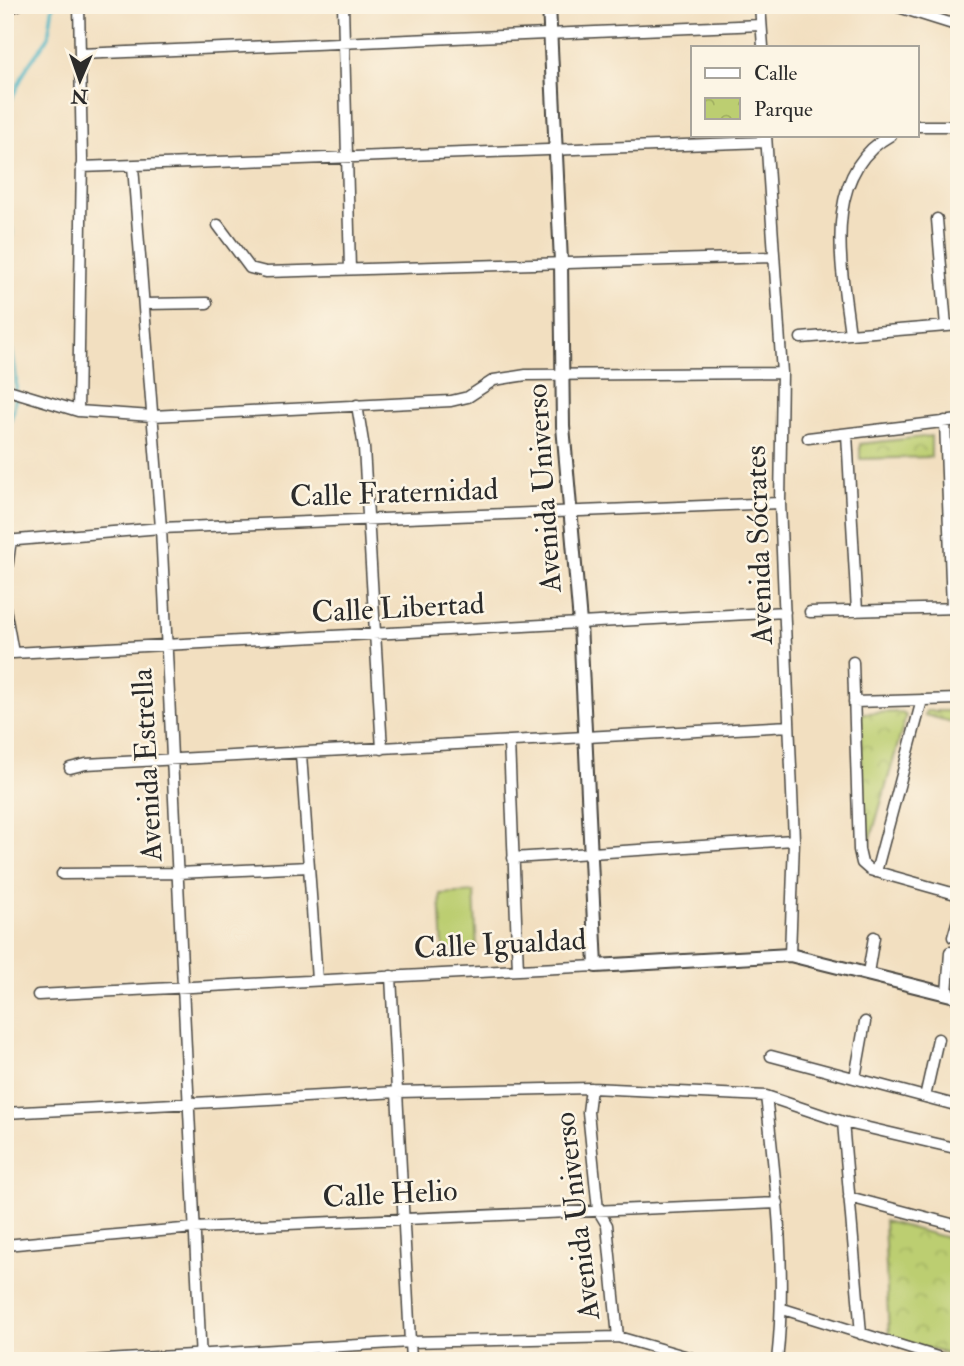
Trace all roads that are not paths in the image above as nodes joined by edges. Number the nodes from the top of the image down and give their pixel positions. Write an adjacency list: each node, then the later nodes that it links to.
1 (18, 5): 7 (street)
2 (79, 5): 13 (street)
3 (342, 5): 11 (street)
4 (549, 5): 10 (street, Avenida Universo)
5 (760, 5): 8 (street)
6 (892, 5): 9 (street)
7 (5, 10)
8 (761, 25): 10 (street); 12 (street)
9 (959, 26)
10 (550, 32): 11 (street); 18 (street, Avenida Universo)
11 (344, 41): 13 (street); 19 (street)
12 (763, 46)
13 (80, 54): 21 (street)
14 (918, 125): 15 (street)
15 (959, 127)
16 (890, 136): 31 (street)
17 (766, 138): 18 (street); 24 (street, Avenida Sócrates)
18 (555, 147): 19 (street); 25 (street, Avenida Universo)
19 (348, 157): 20 (street); 26 (street)
20 (133, 166): 21 (street); 28 (street, Avenida Estrella)
21 (81, 167): 37 (street)
22 (937, 219): 30 (street)
23 (218, 225): 26 (street)
24 (773, 257): 25 (street); 33 (street, Avenida Sócrates)
25 (561, 261): 26 (street); 34 (street, Avenida Universo)
26 (351, 269)
27 (207, 303): 28 (street)
28 (144, 304): 38 (street, Avenida Estrella)
29 (959, 325): 30 (street)
30 (946, 326): 31 (street)
31 (850, 334): 32 (street)
32 (801, 338)
33 (782, 373): 34 (street); 43 (street, Avenida Sócrates)
34 (562, 374): 36 (street); 44 (street, Avenida Universo)
35 (5, 389): 37 (street)
36 (357, 405): 38 (street); 45 (street)
37 (78, 411): 38 (street)
38 (152, 416): 46 (street, Avenida Estrella)
39 (959, 420): 40 (street)
40 (946, 421): 41 (street); 50 (street)
41 (847, 434): 42 (street); 51 (street)
42 (808, 438)
43 (780, 503): 44 (street, Calle Fraternidad); 52 (street, Avenida Sócrates)
44 (571, 510): 45 (street, Calle Fraternidad); 54 (street, Avenida Universo)
45 (369, 518): 46 (street, Calle Fraternidad); 55 (street)
46 (161, 528): 47 (street, Calle Fraternidad); 56 (street, Avenida Estrella)
47 (8, 540): 48 (street)
48 (5, 584)
49 (5, 608): 56 (street, Calle Libertad)
50 (956, 608): 51 (street)
51 (857, 611): 53 (street)
52 (785, 612): 54 (street, Calle Libertad); 61 (street, Avenida Sócrates)
53 (810, 612)
54 (580, 623): 55 (street, Calle Libertad); 62 (street, Avenida Universo)
55 (376, 634): 56 (street, Calle Libertad); 64 (street)
56 (166, 645): 66 (street, Avenida Estrella)
57 (853, 662): 60 (street)
58 (959, 699): 59 (street)
59 (922, 700): 60 (street); 72 (street)
60 (854, 702): 72 (street)
61 (789, 726): 62 (street); 68 (street, Avenida Sócrates)
62 (586, 738): 63 (street); 69 (street, Avenida Universo)
63 (509, 742): 64 (street); 70 (street)
64 (382, 749): 65 (street)
65 (301, 754): 66 (street); 71 (street)
66 (170, 761): 67 (street); 73 (street, Avenida Estrella)
67 (70, 768)
68 (794, 840): 69 (street); 80 (street, Avenida Sócrates)
69 (591, 853): 70 (street); 81 (street, Avenida Universo)
70 (513, 858): 82 (street)
71 (309, 867): 73 (street); 85 (street)
72 (876, 872): 75 (street)
73 (178, 873): 74 (street); 86 (street, Avenida Estrella)
74 (62, 874)
75 (959, 895)
76 (959, 916): 78 (street)
77 (874, 937): 83 (street)
78 (953, 937)
79 (950, 952): 88 (street)
80 (790, 955): 81 (street, Calle Igualdad); 83 (street, Calle Igualdad)
81 (596, 966): 82 (street, Calle Igualdad)
82 (518, 970): 84 (street, Calle Igualdad)
83 (868, 973): 88 (street, Calle Igualdad)
84 (391, 976): 85 (street, Calle Igualdad); 94 (street)
85 (317, 980): 86 (street, Calle Igualdad)
86 (183, 988): 87 (street, Calle Igualdad); 97 (street, Avenida Estrella)
87 (38, 995)
88 (953, 995)
89 (865, 1023): 92 (street)
90 (938, 1039): 96 (street)
91 (771, 1056): 92 (street)
92 (855, 1078): 96 (street)
93 (591, 1088): 94 (street); 95 (street); 104 (street, Avenida Universo)
94 (398, 1092): 97 (street); 105 (street)
95 (766, 1096): 100 (street); 103 (street)
96 (925, 1097): 98 (street)
97 (189, 1103): 99 (street); 107 (street, Avenida Estrella)
98 (959, 1106)
99 (5, 1113)
100 (843, 1122): 101 (street); 102 (street)
101 (959, 1149)
102 (849, 1197): 106 (street); 110 (street)
103 (778, 1203): 104 (street, Calle Helio); 109 (street)
104 (598, 1210): 105 (street, Calle Helio); 111 (street, Avenida Universo)
105 (404, 1218): 107 (street, Calle Helio); 112 (street)
106 (959, 1226)
107 (194, 1228): 108 (street, Calle Helio); 114 (street, Avenida Estrella)
108 (5, 1245)
109 (783, 1309): 110 (street); 118 (street)
110 (861, 1334): 119 (street)
111 (618, 1338): 112 (street); 113 (street)
112 (410, 1342): 114 (street); 116 (street)
113 (674, 1356): 117 (street)
114 (201, 1357): 115 (street)
115 (89, 1361)
116 (411, 1361)
117 (702, 1361)
118 (777, 1361)
119 (950, 1361)

